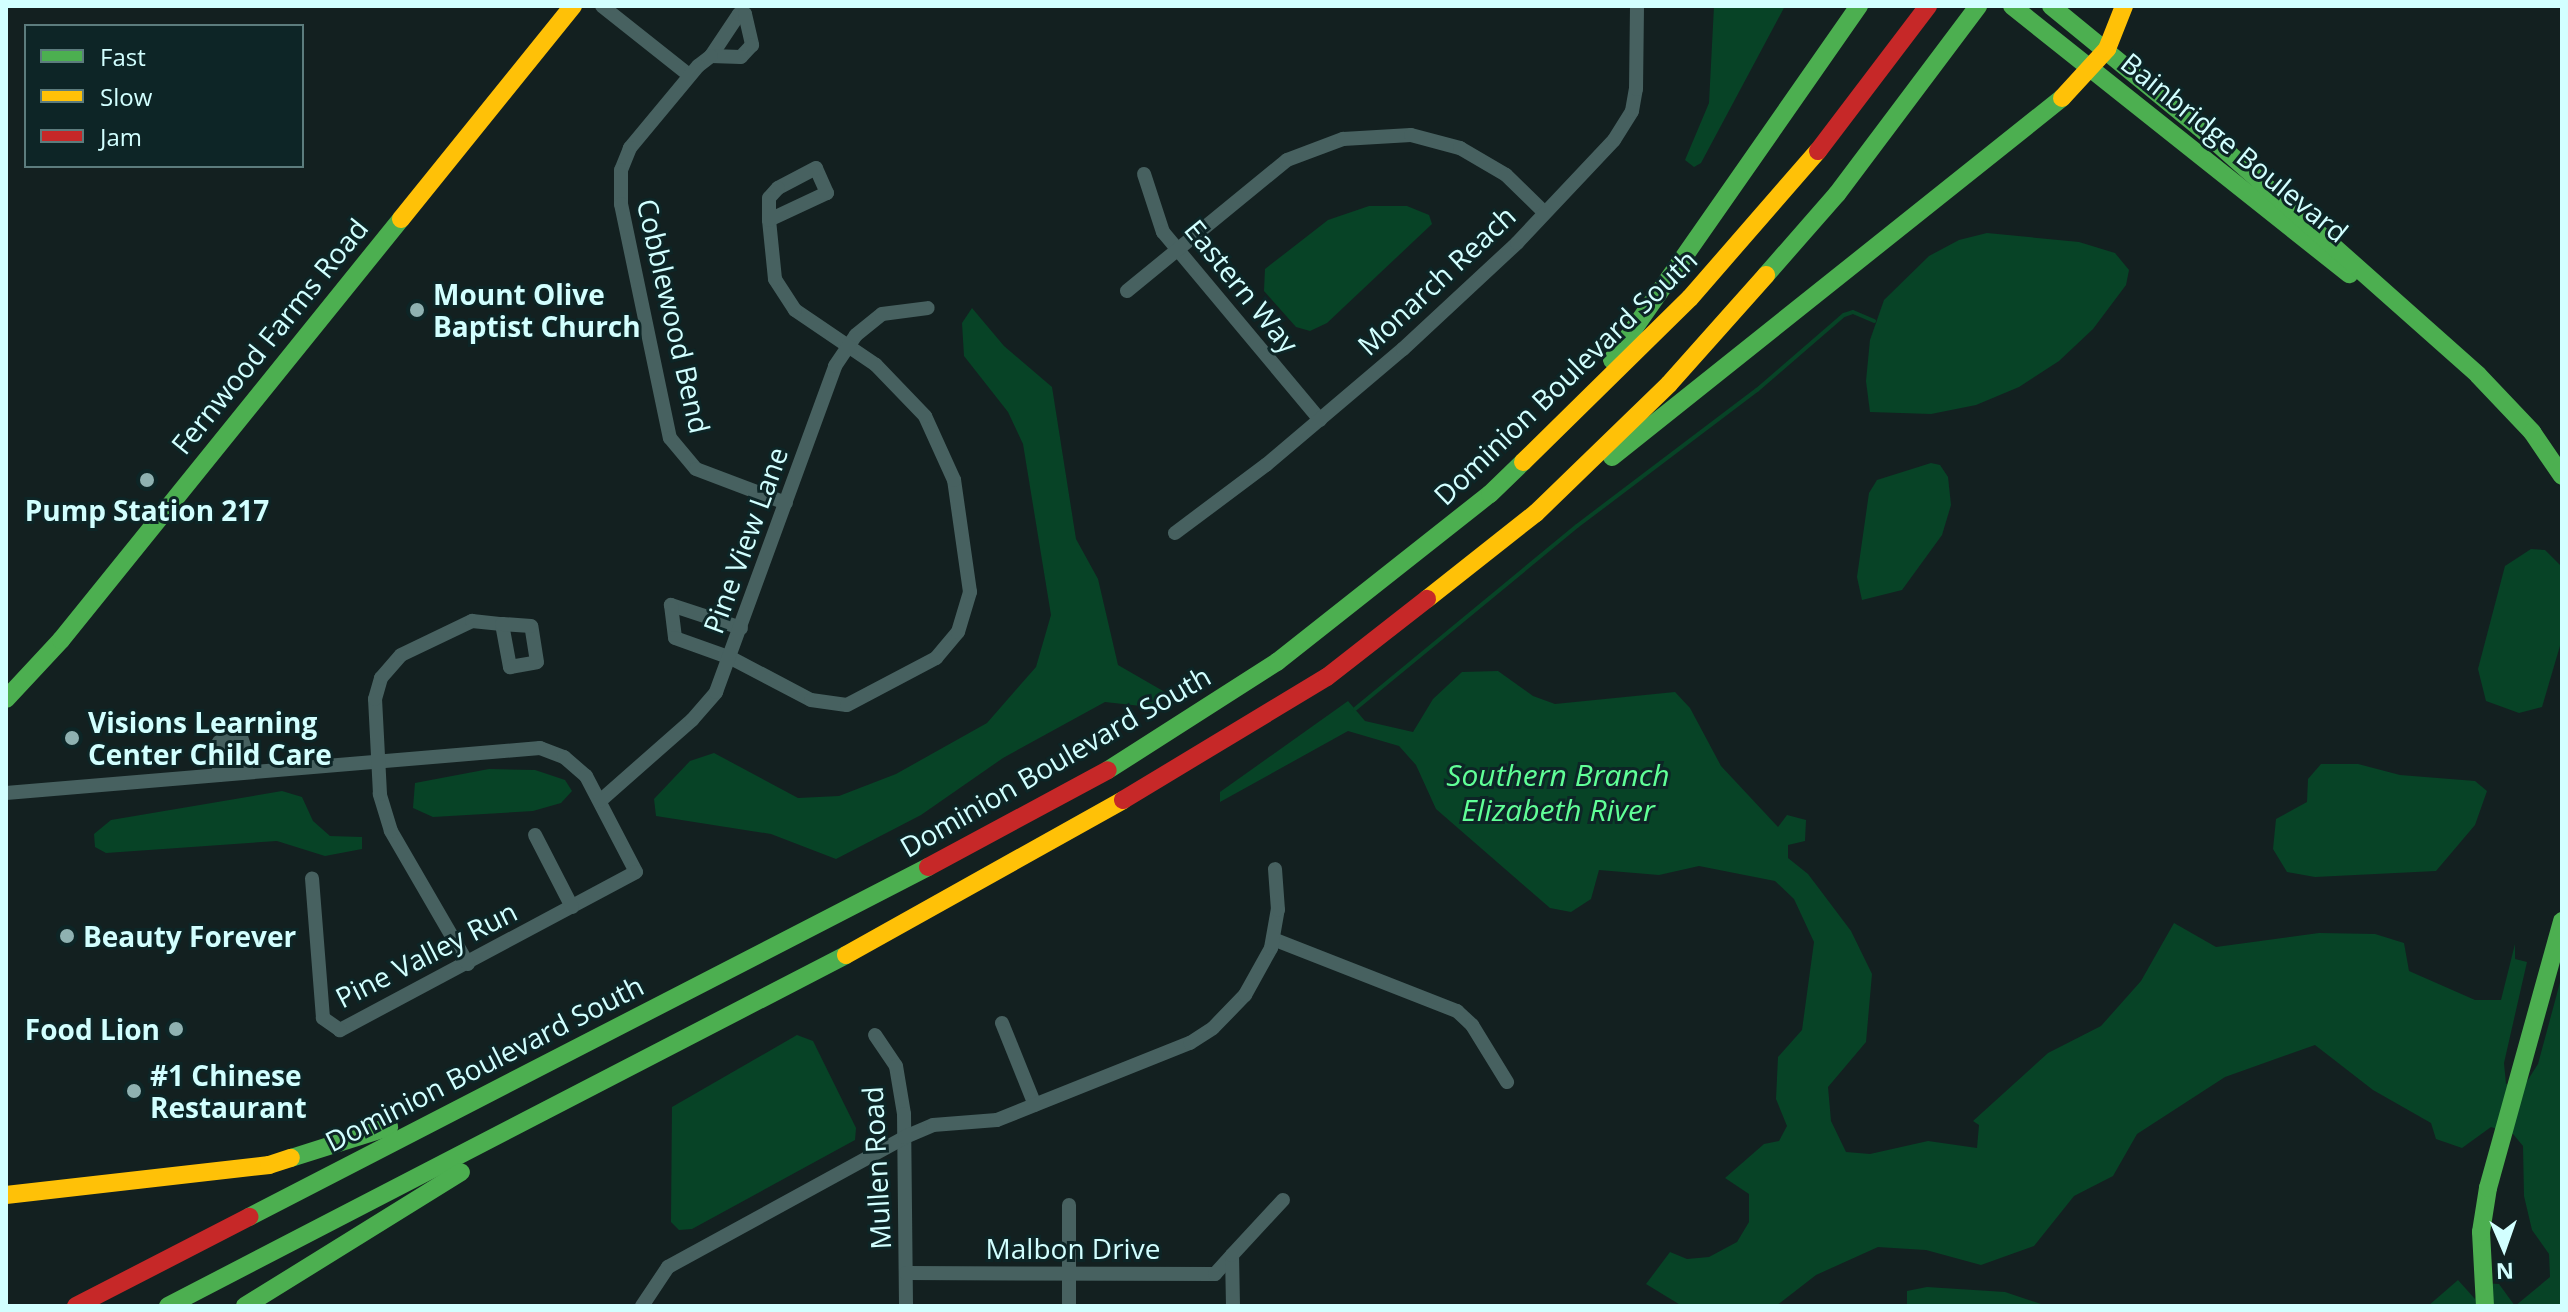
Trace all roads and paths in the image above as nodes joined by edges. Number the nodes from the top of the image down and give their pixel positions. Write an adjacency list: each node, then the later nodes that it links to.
1 (573, 6): 31 (main road, Fernwood Farms Road)
2 (602, 6): 13 (street)
3 (1637, 6): 15 (street, Monarch Reach)
4 (1859, 6): 22 (main road)
5 (1928, 6): 22 (main road, Dominion Boulevard South)
6 (2012, 6): 12 (main road, Bainbridge Boulevard)
7 (2051, 6): 10 (main road, Bainbridge Boulevard)
8 (2124, 6): 10 (main road)
9 (1973, 14): 26 (main road)
10 (2107, 49): 12 (main road); 20 (main road, Bainbridge Boulevard)
11 (711, 56): 13 (street, Cobblewood Bend)
12 (2093, 69): 20 (main road, Bainbridge Boulevard); 26 (main road)
13 (689, 75): 25 (street, Cobblewood Bend)
14 (1144, 174): 17 (street, Eastern Way)
15 (1545, 213): 17 (street); 23 (street, Monarch Reach)
16 (769, 220): 21 (street)
17 (1176, 249): 18 (street); 23 (street, Eastern Way)
18 (1127, 291)
19 (928, 308): 21 (street, Pine View Lane)
20 (2426, 330): 24 (main road, Bainbridge Boulevard)
21 (848, 346): 25 (street, Pine View Lane); 30 (street)
22 (1570, 417): 48 (main road, Dominion Boulevard South)
23 (1320, 420): 27 (street, Monarch Reach)
24 (2562, 476)
25 (786, 503): 29 (street, Pine View Lane)
26 (1536, 513): 46 (main road)
27 (1175, 533)
28 (502, 624): 32 (street)
29 (741, 628): 30 (street, Pine View Lane); 30 (street)
30 (731, 658): 36 (street, Pine View Lane)
31 (6, 699)
32 (378, 760): 33 (street); 36 (street); 43 (street)
33 (253, 771): 34 (street); 34 (street)
34 (219, 775): 35 (street)
35 (6, 793)
36 (600, 801): 40 (street, Pine Valley Run)
37 (535, 835): 40 (street)
38 (1275, 869): 42 (street)
39 (312, 878): 43 (street, Pine Valley Run)
40 (572, 907): 43 (street, Pine Valley Run)
41 (2562, 921): 66 (main road)
42 (1273, 939): 47 (street); 49 (street)
43 (468, 964)
44 (1002, 1023): 49 (street)
45 (875, 1035): 50 (street, Mullen Road)
46 (624, 1074): 60 (main road); 61 (main road)
47 (1507, 1082)
48 (500, 1084): 51 (main road); 57 (main road, Dominion Boulevard South)
49 (1035, 1105): 50 (street)
50 (905, 1137): 55 (street, Mullen Road); 62 (street)
51 (6, 1195)
52 (1283, 1200): 54 (street, Malbon Drive)
53 (1069, 1205): 56 (street)
54 (1232, 1255): 56 (street, Malbon Drive); 65 (street)
55 (906, 1273): 56 (street, Malbon Drive); 63 (street, Mullen Road)
56 (1069, 1274): 64 (street)
57 (122, 1281): 58 (main road); 59 (main road, Dominion Boulevard South)
58 (61, 1306)
59 (76, 1306)
60 (168, 1306)
61 (245, 1306)
62 (642, 1306)
63 (906, 1306)
64 (1069, 1306)
65 (1233, 1306)
66 (2485, 1306)

